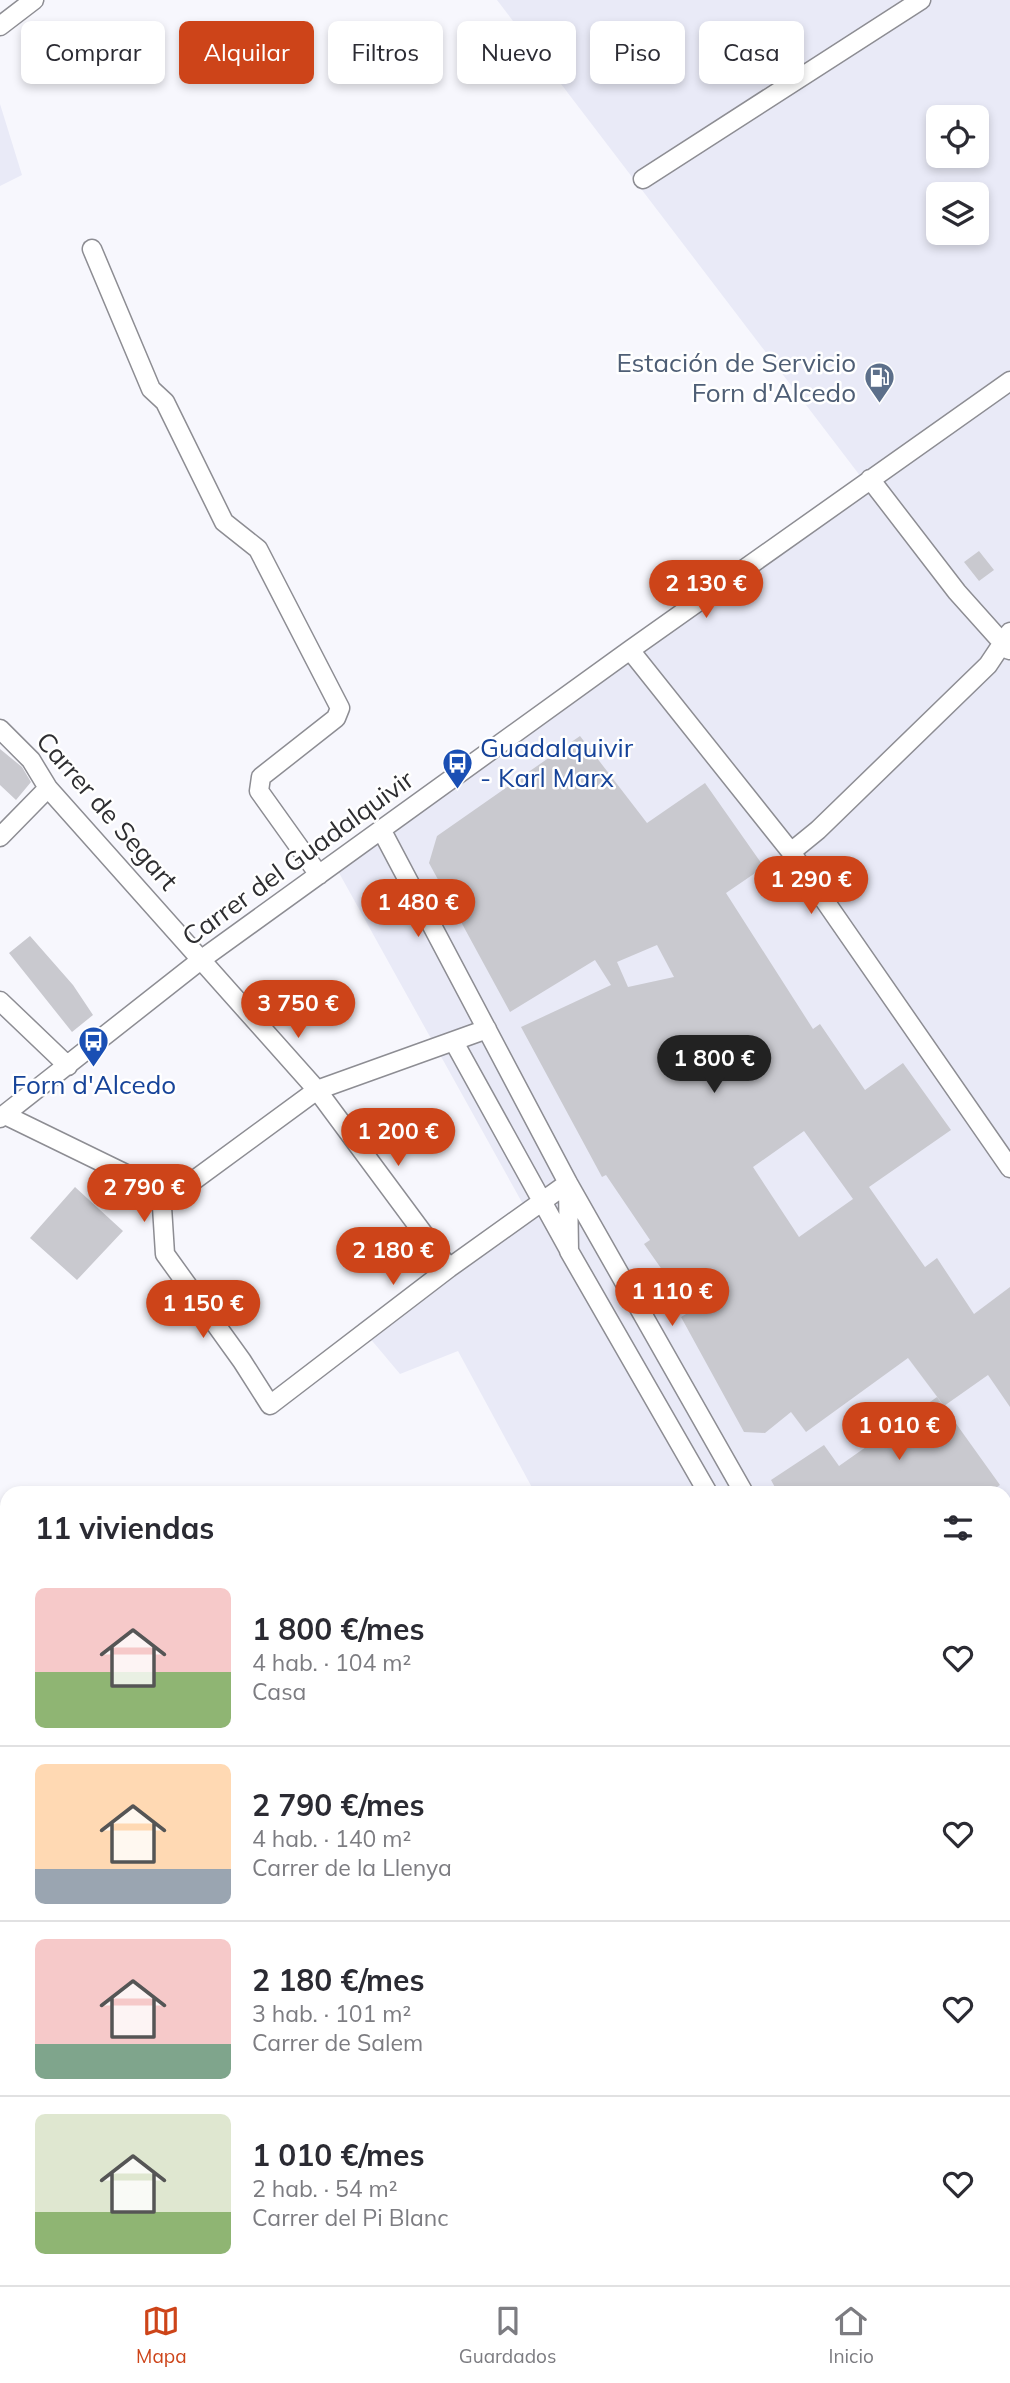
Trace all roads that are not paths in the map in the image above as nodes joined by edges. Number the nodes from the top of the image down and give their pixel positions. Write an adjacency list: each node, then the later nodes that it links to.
1 (34, 0): 3 (street)
2 (921, 0): 4 (street)
3 (0, 26)
4 (643, 179)
5 (92, 249): 15 (street)
6 (1010, 382): 7 (street, Carrer del Guadalquivir)
7 (870, 480): 8 (street); 9 (street, Carrer del Guadalquivir)
8 (1008, 641): 14 (street)
9 (630, 650): 13 (street, Carrer del Guadalquivir); 14 (street)
10 (0, 729): 11 (street, Carrer de Segart)
11 (48, 788): 12 (street); 16 (street, Carrer de Segart)
12 (4, 827)
13 (382, 831): 15 (street, Carrer del Guadalquivir); 18 (street)
14 (791, 852): 23 (street)
15 (319, 875): 16 (street, Carrer del Guadalquivir)
16 (202, 960): 20 (street, Carrer del Guadalquivir); 21 (street, Carrer de Segart)
17 (0, 1001): 20 (street)
18 (487, 1029): 19 (street); 24 (street)
19 (454, 1042): 21 (street); 26 (street)
20 (68, 1066): 22 (street, Carrer del Guadalquivir)
21 (317, 1090): 25 (street); 28 (street, Carrer de Segart)
22 (2, 1116): 25 (street)
23 (1010, 1168)
24 (568, 1183): 26 (street); 27 (street); 30 (street)
25 (161, 1191): 28 (street)
26 (541, 1202): 27 (street); 28 (street)
27 (569, 1251): 29 (street)
28 (449, 1268)
29 (704, 1486)
30 (740, 1486)

